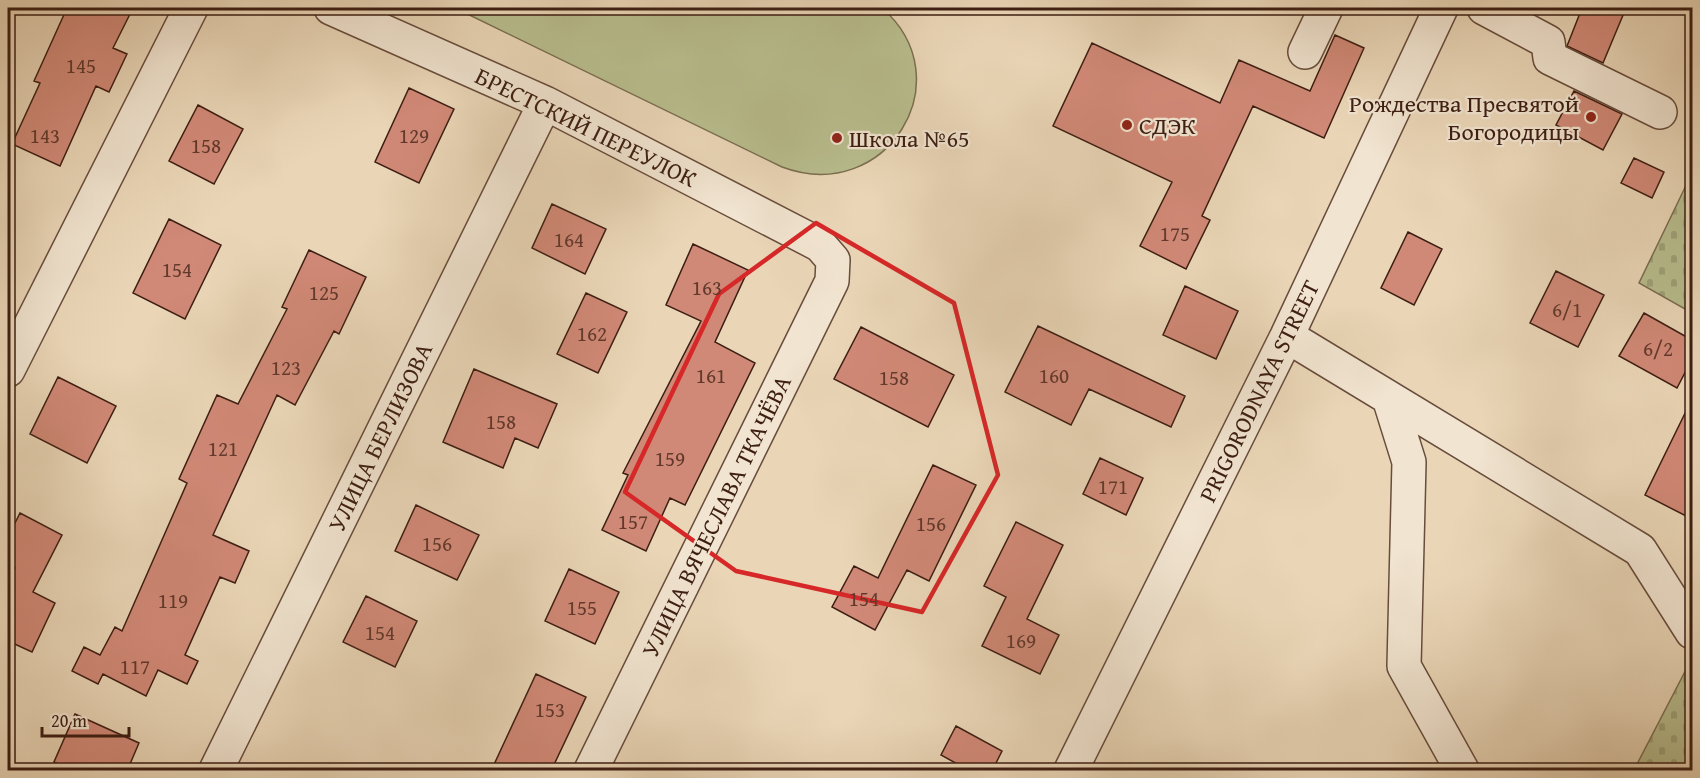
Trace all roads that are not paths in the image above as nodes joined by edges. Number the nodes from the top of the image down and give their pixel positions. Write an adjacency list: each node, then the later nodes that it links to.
1 (191, 8): 11 (street)
2 (331, 8): 7 (street, БРЕСТСКИЙ ПЕРЕУЛОК)
3 (1326, 8): 6 (street)
4 (1441, 8): 10 (street, PRIGORODNAYA STREET)
5 (1484, 8): 8 (street)
6 (1305, 52)
7 (545, 103): 9 (street, БРЕСТСКИЙ ПЕРЕУЛОК); 14 (street, УЛИЦА БЕРЛИЗОВА)
8 (1660, 112)
9 (832, 260): 15 (street, УЛИЦА ВЯЧЕСЛАВА ТКАЧЁВА)
10 (1287, 336): 12 (street); 16 (street, PRIGORODNAYA STREET)
11 (8, 370)
12 (1389, 398): 13 (street); 17 (street)
13 (1692, 632)
14 (216, 771)
15 (591, 771)
16 (1071, 771)
17 (1462, 771)

